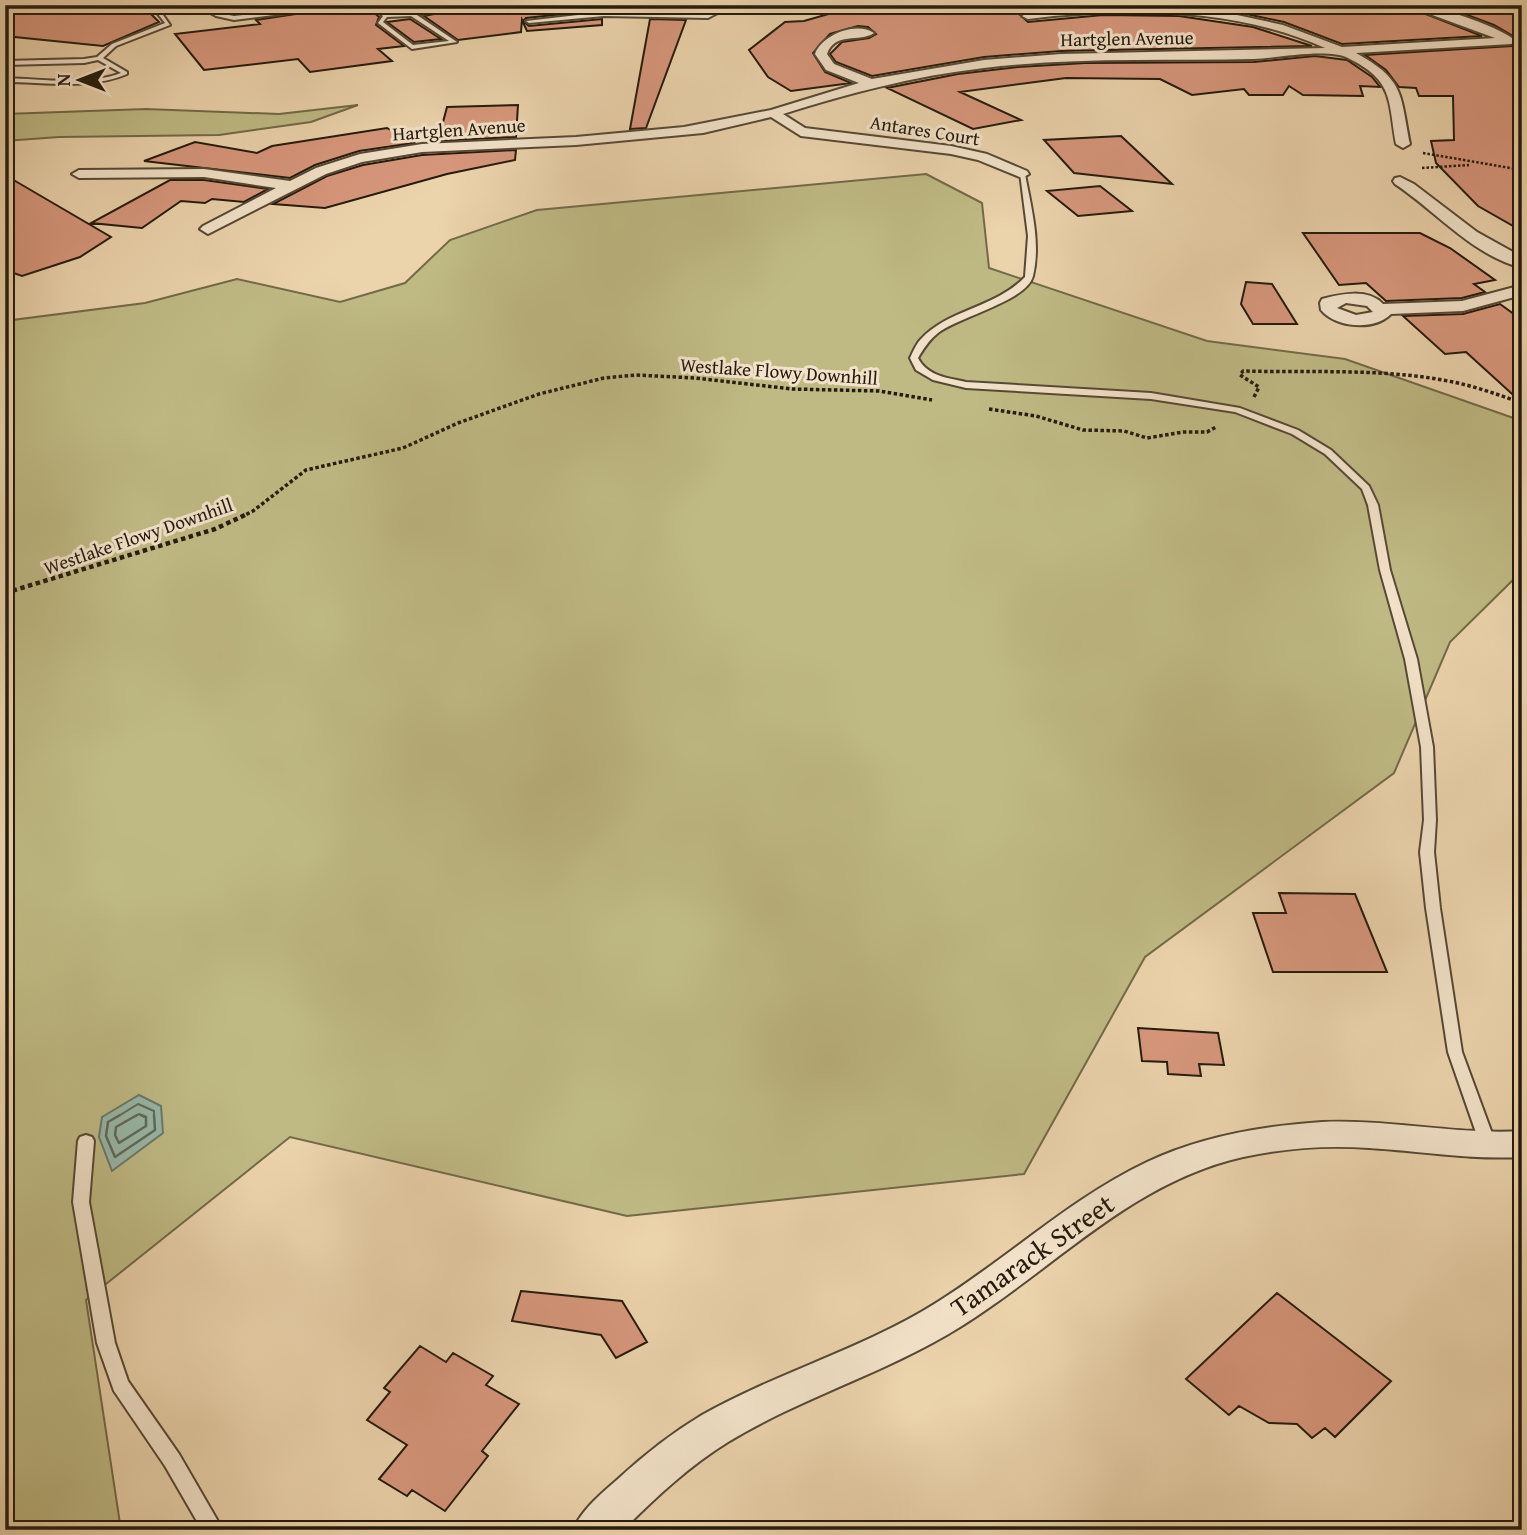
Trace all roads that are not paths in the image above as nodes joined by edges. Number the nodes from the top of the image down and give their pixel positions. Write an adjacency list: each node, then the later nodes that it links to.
1 (153, 5): 18 (lane)
2 (198, 5): 9 (lane)
3 (351, 5): 9 (lane)
4 (371, 5): 12 (lane)
5 (474, 5): 11 (lane)
6 (715, 5): 14 (lane)
7 (1410, 5): 10 (street)
8 (1460, 5): 10 (street)
9 (211, 7)
10 (1430, 10): 16 (street)
11 (412, 15): 12 (lane); 12 (lane)
12 (386, 16)
13 (1028, 16): 17 (street)
14 (529, 21)
15 (868, 33): 21 (street)
16 (1516, 43): 17 (street, Hartglen Avenue)
17 (1343, 51): 21 (street, Hartglen Avenue); 23 (street)
18 (99, 58): 19 (lane); 20 (lane)
19 (5, 62)
20 (5, 80)
21 (870, 83): 22 (street, Hartglen Avenue)
22 (773, 113): 25 (street, Antares Court); 27 (street, Hartglen Avenue)
23 (1403, 144)
24 (79, 174): 27 (street)
25 (1022, 174): 33 (lane)
26 (1400, 181): 29 (street)
27 (291, 186): 28 (street, Hartglen Avenue)
28 (208, 229)
29 (1522, 263)
30 (1522, 290): 31 (street)
31 (1382, 309)
32 (86, 1141): 34 (lane)
33 (1505, 1146): 35 (street, Tamarack Street)
34 (214, 1530)
35 (594, 1530)

